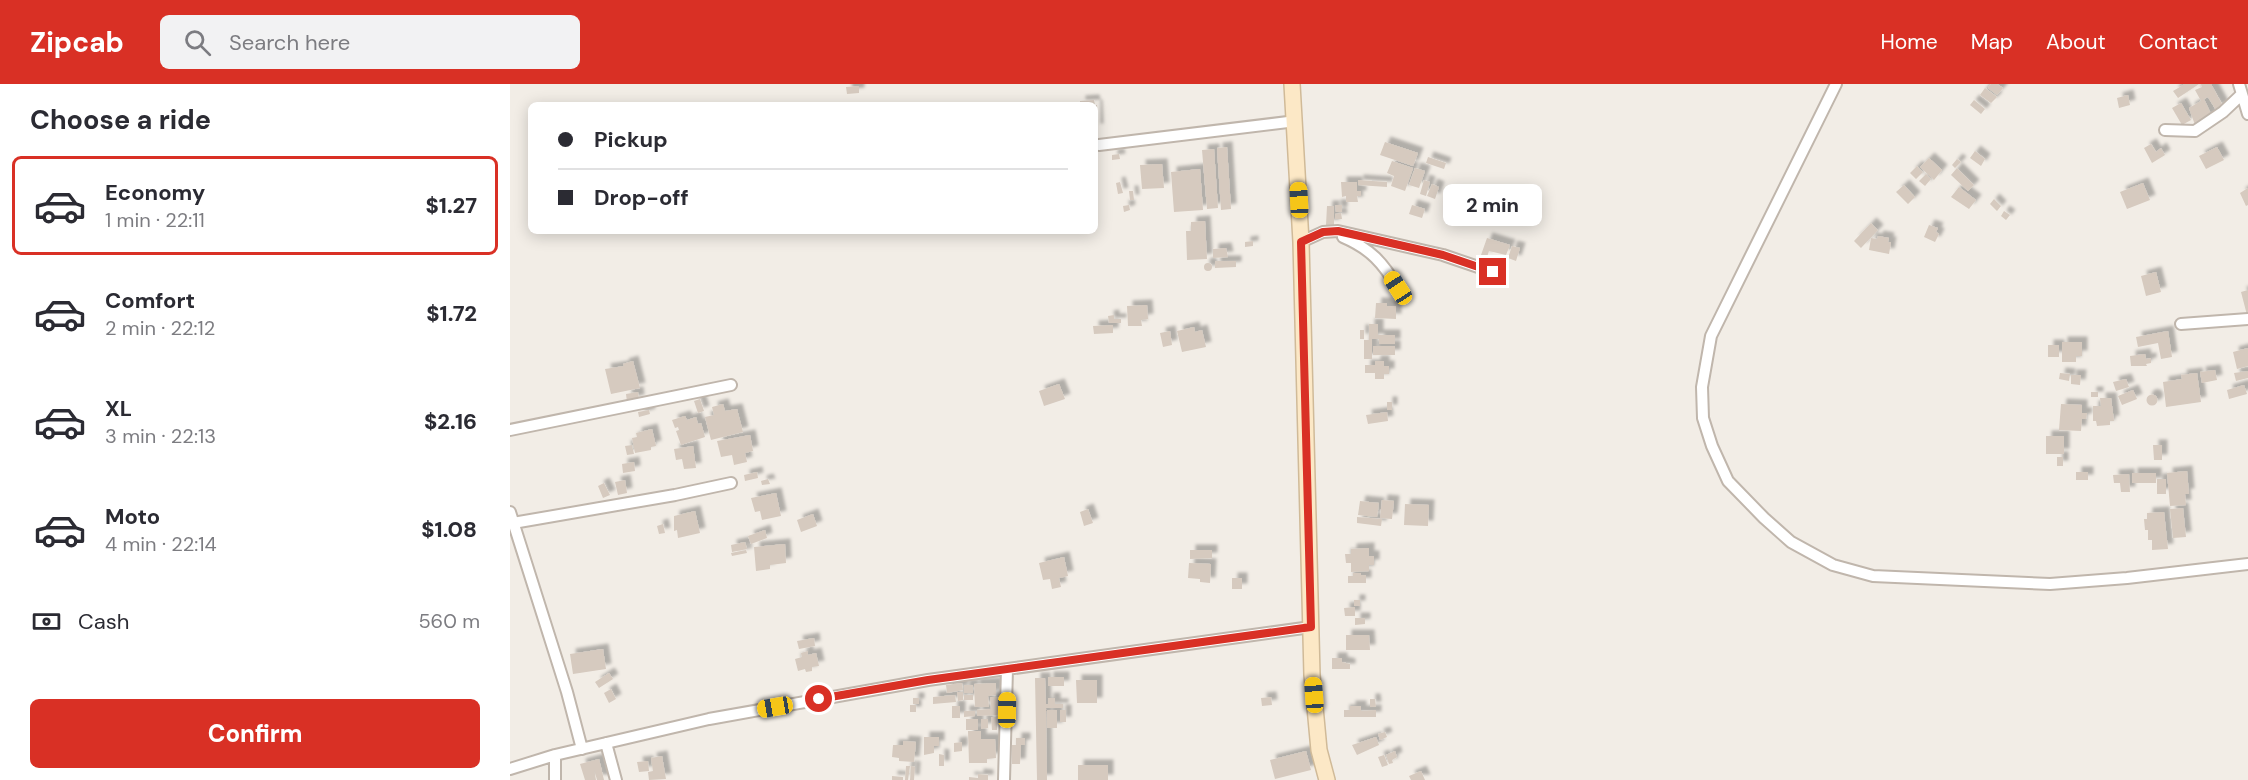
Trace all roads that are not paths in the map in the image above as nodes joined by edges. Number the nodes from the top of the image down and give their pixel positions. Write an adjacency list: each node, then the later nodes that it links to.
1 (1292, 84): 5 (street)
2 (1836, 84): 18 (street)
3 (2241, 89): 4 (street); 6 (street)
4 (2248, 114)
5 (1296, 121): 7 (street); 9 (street)
6 (2165, 130)
7 (1099, 145)
8 (1323, 232): 9 (street); 10 (street); 11 (street)
9 (1301, 242): 19 (street)
10 (1493, 272)
11 (1398, 288)
12 (2248, 319): 13 (street)
13 (2181, 324)
14 (731, 386): 15 (street)
15 (510, 430)
16 (731, 483): 17 (street)
17 (511, 517): 22 (street)
18 (2248, 564)
19 (1311, 627): 20 (street); 28 (street)
20 (1007, 669): 21 (street); 27 (street)
21 (606, 743): 22 (street); 26 (street)
22 (582, 749): 23 (street)
23 (555, 755): 24 (street); 25 (street)
24 (510, 769)
25 (555, 780)
26 (616, 780)
27 (1004, 780)
28 (1327, 780)

